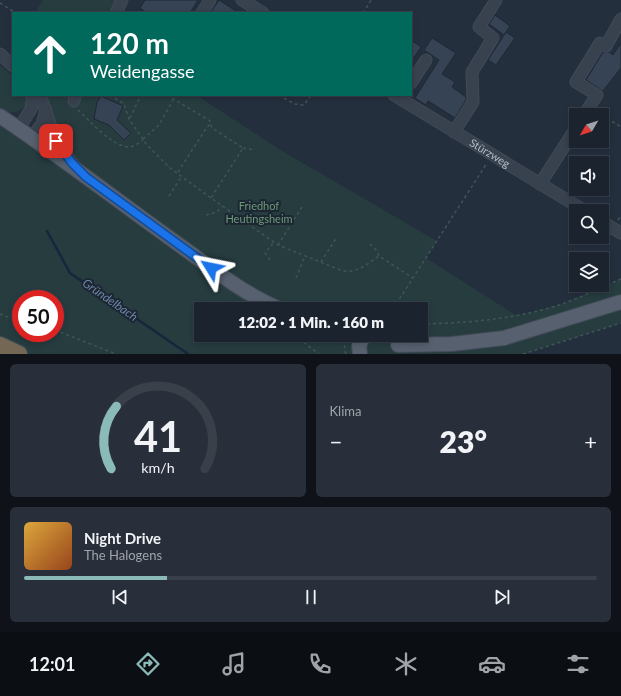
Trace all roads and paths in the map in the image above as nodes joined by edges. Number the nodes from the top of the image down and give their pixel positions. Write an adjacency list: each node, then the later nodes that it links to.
1 (122, 0): 8 (street)
2 (210, 0): 9 (street)
3 (242, 0): 10 (street)
4 (371, 0): 11 (path)
5 (496, 0): 35 (street)
6 (0, 3): 7 (path)
7 (14, 12)
8 (116, 12)
9 (203, 12)
10 (261, 12)
11 (364, 12)
12 (621, 20): 28 (street)
13 (0, 54): 15 (street)
14 (426, 60): 16 (street)
15 (12, 65)
16 (412, 82)
17 (33, 96): 34 (street)
18 (40, 96): 27 (street)
19 (112, 96): 30 (path)
20 (140, 96): 30 (path)
21 (168, 96): 26 (path)
22 (281, 96): 23 (path)
23 (310, 96)
24 (400, 96): 35 (street, Stürzweg)
25 (74, 98): 37 (path)
26 (174, 99): 32 (path); 37 (path)
27 (46, 108): 36 (street); 44 (street)
28 (589, 108)
29 (0, 116): 34 (main road)
30 (129, 119): 37 (path)
31 (609, 119): 33 (path)
32 (211, 124): 39 (path); 42 (path)
33 (621, 127)
34 (19, 128): 36 (main road)
35 (454, 132): 41 (street, Stürzweg)
36 (32, 137): 44 (main road)
37 (143, 139): 42 (path)
38 (569, 139): 45 (street)
39 (243, 148): 40 (path); 47 (path)
40 (255, 150)
41 (492, 155): 45 (street, Stürzweg); 63 (path)
42 (178, 172): 43 (path)
43 (182, 176): 46 (path); 47 (path)
44 (86, 177): 65 (main road)
45 (540, 184): 48 (street, Stürzweg)
46 (169, 196)
47 (211, 198): 49 (path)
48 (573, 204)
49 (223, 206): 51 (path); 55 (path)
50 (302, 207): 57 (path)
51 (206, 215)
52 (609, 226): 53 (street)
53 (621, 233)
54 (337, 237): 61 (path)
55 (274, 242): 57 (path); 60 (path)
56 (370, 244): 59 (path)
57 (278, 245): 58 (path)
58 (305, 256): 61 (path); 62 (path)
59 (379, 256): 61 (path); 63 (path)
60 (270, 260)
61 (321, 262)
62 (296, 278)
63 (413, 278): 66 (path)
64 (621, 279): 71 (path)
65 (273, 302)
66 (398, 302)
67 (621, 302): 77 (main road)
68 (0, 314): 69 (path)
69 (12, 319)
70 (621, 322): 83 (path)
71 (428, 324)
72 (64, 334): 79 (path)
73 (303, 342): 80 (path)
74 (350, 342): 81 (path)
75 (357, 342): 82 (main road)
76 (0, 345): 78 (highway)
77 (396, 345)
78 (19, 354)
79 (116, 354)
80 (319, 354)
81 (346, 354)
82 (360, 354)
83 (523, 354)

